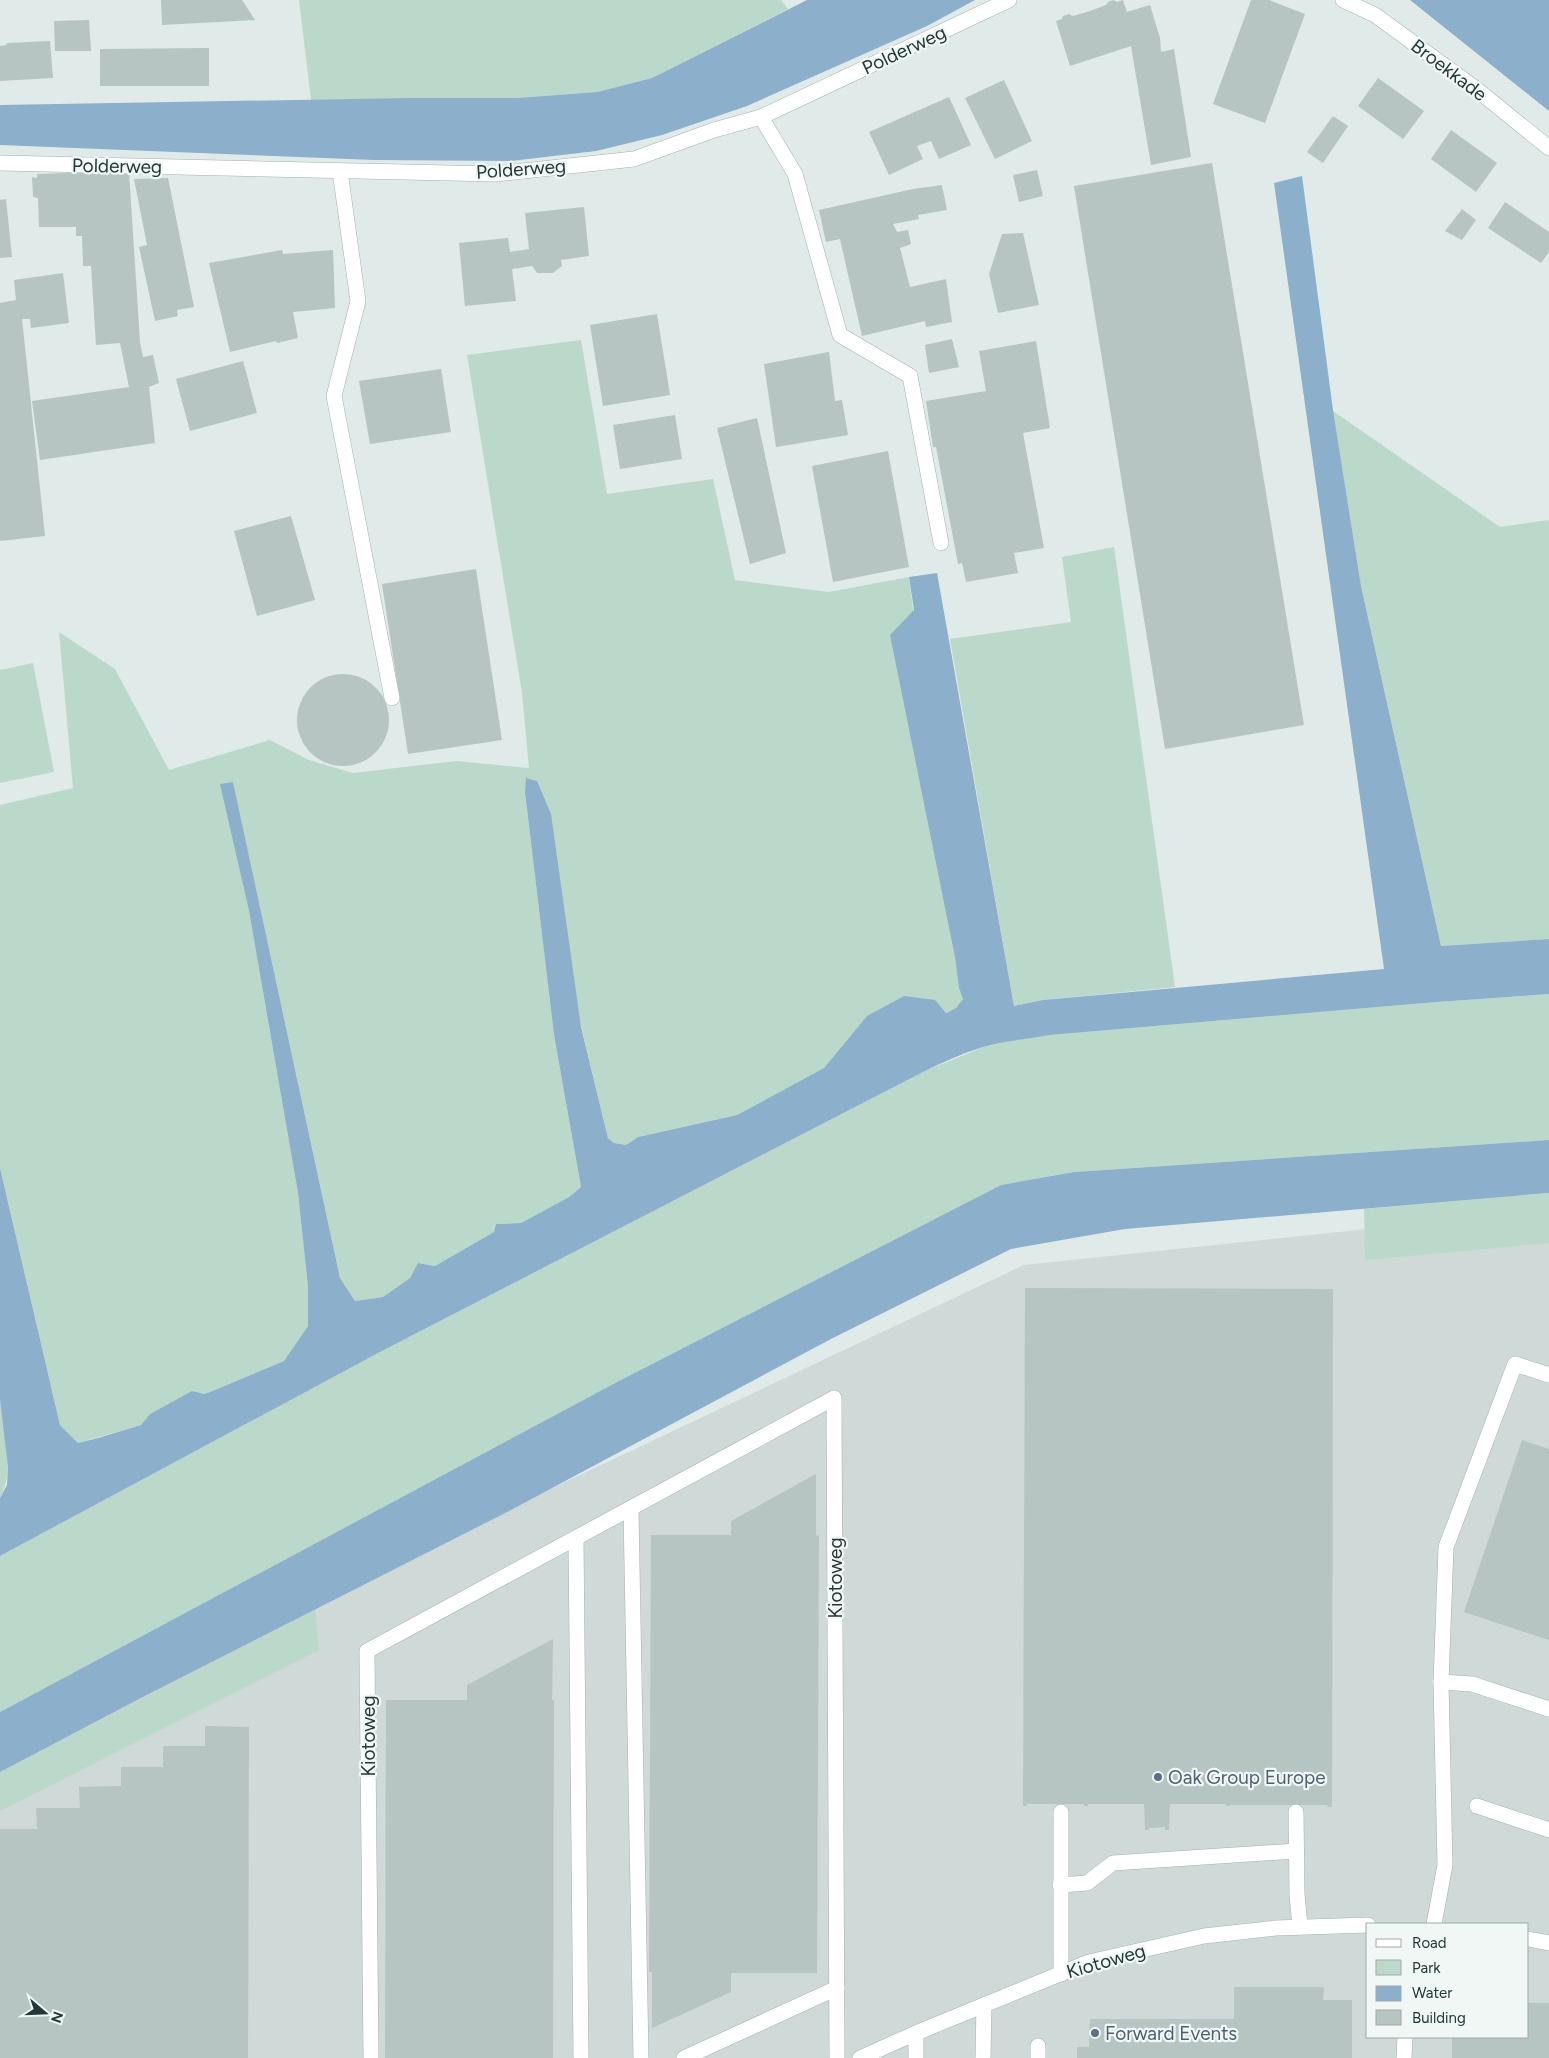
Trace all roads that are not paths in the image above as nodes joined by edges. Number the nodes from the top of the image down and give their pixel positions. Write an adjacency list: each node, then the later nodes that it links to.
1 (1009, 0): 3 (street, Polderweg)
2 (1343, 0): 4 (street, Broekkade)
3 (761, 117): 6 (street, Polderweg); 7 (street)
4 (1549, 148)
5 (0, 163): 6 (street, Polderweg)
6 (340, 171): 8 (street)
7 (940, 542)
8 (392, 698)
9 (1549, 1375): 12 (street)
10 (631, 1510): 11 (street, Kiotoweg); 26 (street, Kiotoweg); 32 (street)
11 (576, 1538): 30 (street, Kiotoweg); 31 (street)
12 (1441, 1682): 13 (street); 20 (street)
13 (1549, 1709)
14 (1477, 1806): 17 (street)
15 (1061, 1812): 19 (street)
16 (1296, 1812): 18 (street)
17 (1549, 1830)
18 (1296, 1851): 19 (street); 22 (street)
19 (1060, 1885): 25 (street)
20 (1434, 1923)
21 (1366, 1926): 22 (street, Kiotoweg)
22 (1300, 1927): 25 (street, Kiotoweg)
23 (1529, 1939): 24 (street)
24 (1549, 1943)
25 (1061, 1974): 27 (street, Kiotoweg)
26 (837, 1988): 33 (street); 34 (street, Kiotoweg)
27 (984, 2005): 28 (street, Kiotoweg); 37 (street)
28 (916, 2032): 35 (street, Kiotoweg); 36 (street)
29 (1405, 2038): 38 (street)
30 (370, 2058)
31 (581, 2058)
32 (641, 2058)
33 (684, 2058)
34 (837, 2058)
35 (860, 2058)
36 (916, 2058)
37 (983, 2058)
38 (1404, 2058)

